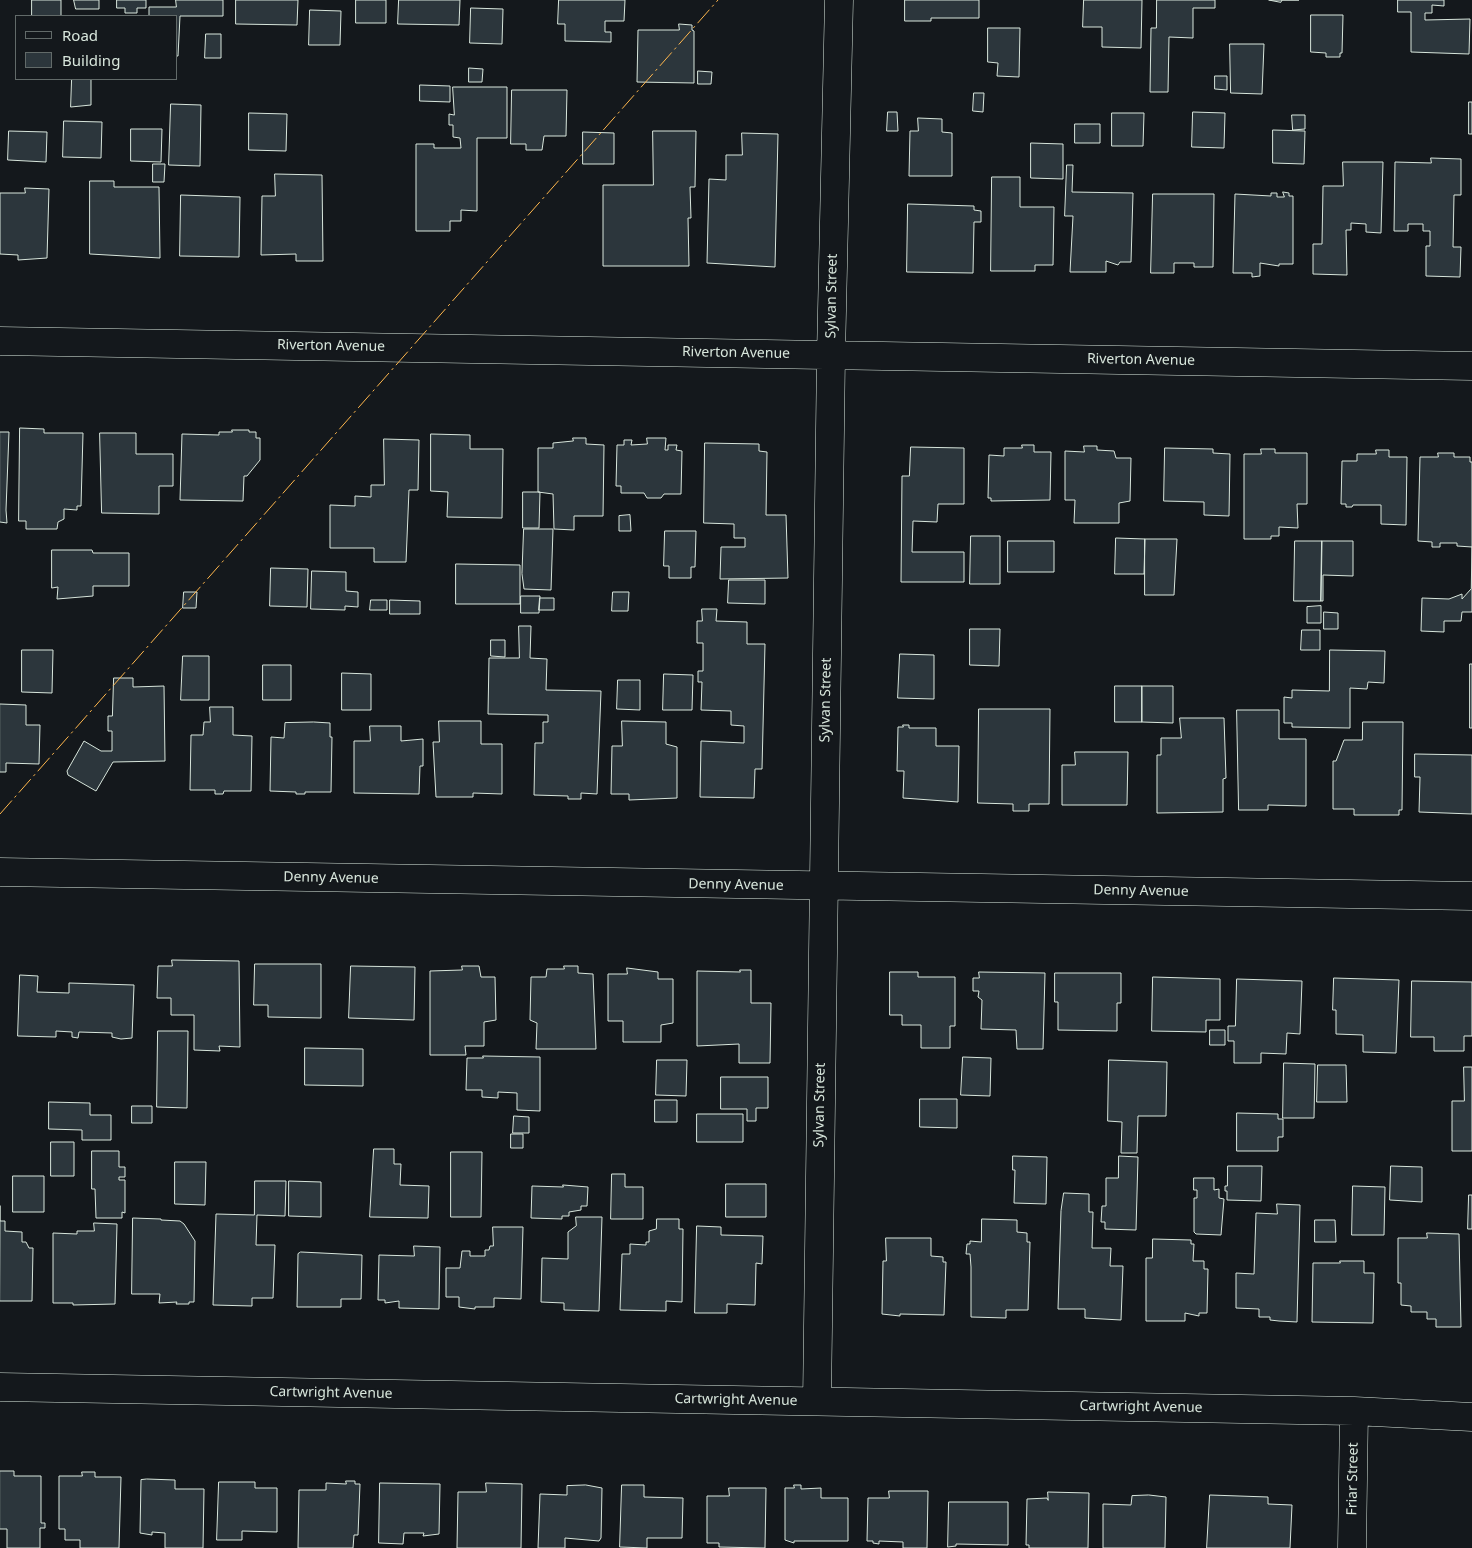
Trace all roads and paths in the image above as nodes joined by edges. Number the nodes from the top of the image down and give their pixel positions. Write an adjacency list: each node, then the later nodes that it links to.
1 (839, 0): 3 (street, Sylvan Street)
2 (0, 341): 3 (street, Riverton Avenue)
3 (831, 355): 4 (street, Riverton Avenue); 6 (street, Sylvan Street)
4 (1472, 366)
5 (0, 872): 6 (street, Denny Avenue)
6 (823, 886): 7 (street, Denny Avenue); 9 (street, Sylvan Street)
7 (1472, 896)
8 (0, 1387): 9 (street, Cartwright Avenue)
9 (816, 1401): 10 (street, Cartwright Avenue)
10 (1354, 1411): 11 (street, Cartwright Avenue); 12 (street, Friar Street)
11 (1472, 1417)
12 (1352, 1548)

